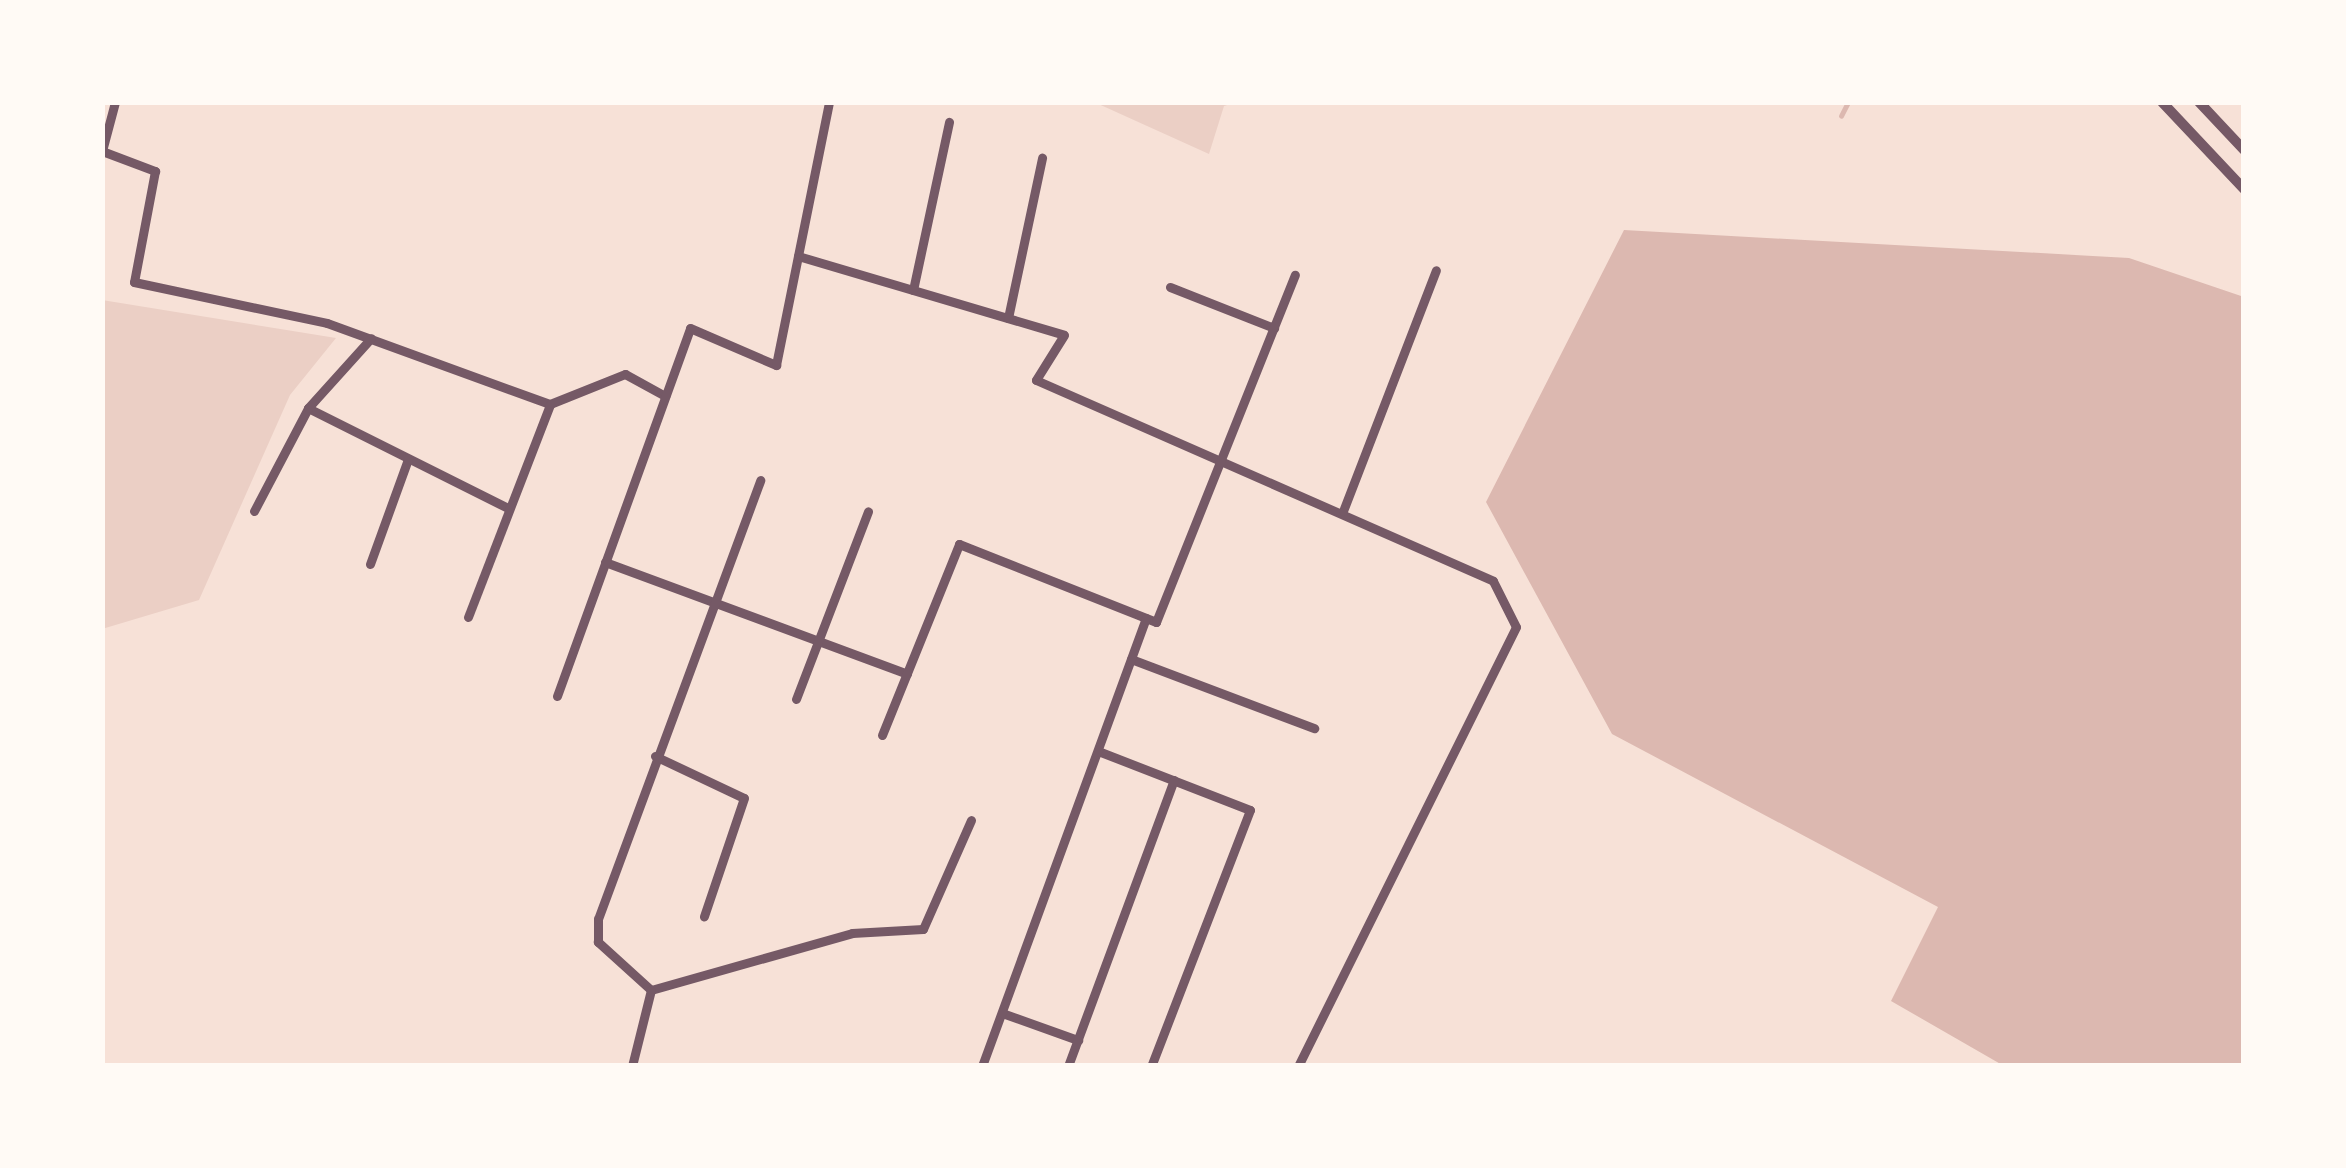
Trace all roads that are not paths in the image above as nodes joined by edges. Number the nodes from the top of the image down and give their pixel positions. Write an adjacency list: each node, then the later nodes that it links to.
1 (116, 102): 16 (street)
2 (829, 102): 9 (street)
3 (2162, 102): 8 (street)
4 (2199, 102): 6 (street)
5 (949, 122): 13 (street)
6 (2244, 150)
7 (1042, 158): 14 (street)
8 (2244, 189)
9 (798, 256): 13 (street); 17 (street)
10 (1436, 270): 26 (street)
11 (1295, 275): 15 (street)
12 (1170, 287): 15 (street)
13 (914, 290): 14 (street)
14 (1009, 318): 21 (street)
15 (1274, 328): 21 (street)
16 (371, 338): 18 (street); 19 (street)
17 (665, 396): 18 (street); 27 (street)
18 (550, 404): 23 (street)
19 (308, 408): 20 (street); 24 (street)
20 (409, 458): 23 (street); 28 (street)
21 (1221, 459): 26 (street); 31 (street)
22 (760, 480): 29 (street)
23 (508, 508): 30 (street)
24 (254, 511)
25 (868, 511): 32 (street)
26 (1342, 511): 51 (street)
27 (605, 562): 29 (street); 35 (street)
28 (370, 564)
29 (713, 603): 32 (street); 40 (street)
30 (468, 617)
31 (1146, 618): 33 (street); 34 (street)
32 (818, 641): 34 (street); 36 (street)
33 (1131, 659): 37 (street); 39 (street)
34 (907, 674): 38 (street)
35 (557, 696)
36 (796, 699)
37 (1314, 728)
38 (882, 735)
39 (1098, 751): 41 (street); 45 (street)
40 (655, 756): 43 (street); 44 (street)
41 (1174, 780): 46 (street); 50 (street)
42 (971, 820): 44 (street)
43 (704, 916)
44 (651, 990): 47 (street)
45 (1002, 1013): 46 (street); 48 (street)
46 (1078, 1040): 49 (street)
47 (632, 1066)
48 (982, 1066)
49 (1068, 1066)
50 (1151, 1066)
51 (1298, 1066)

